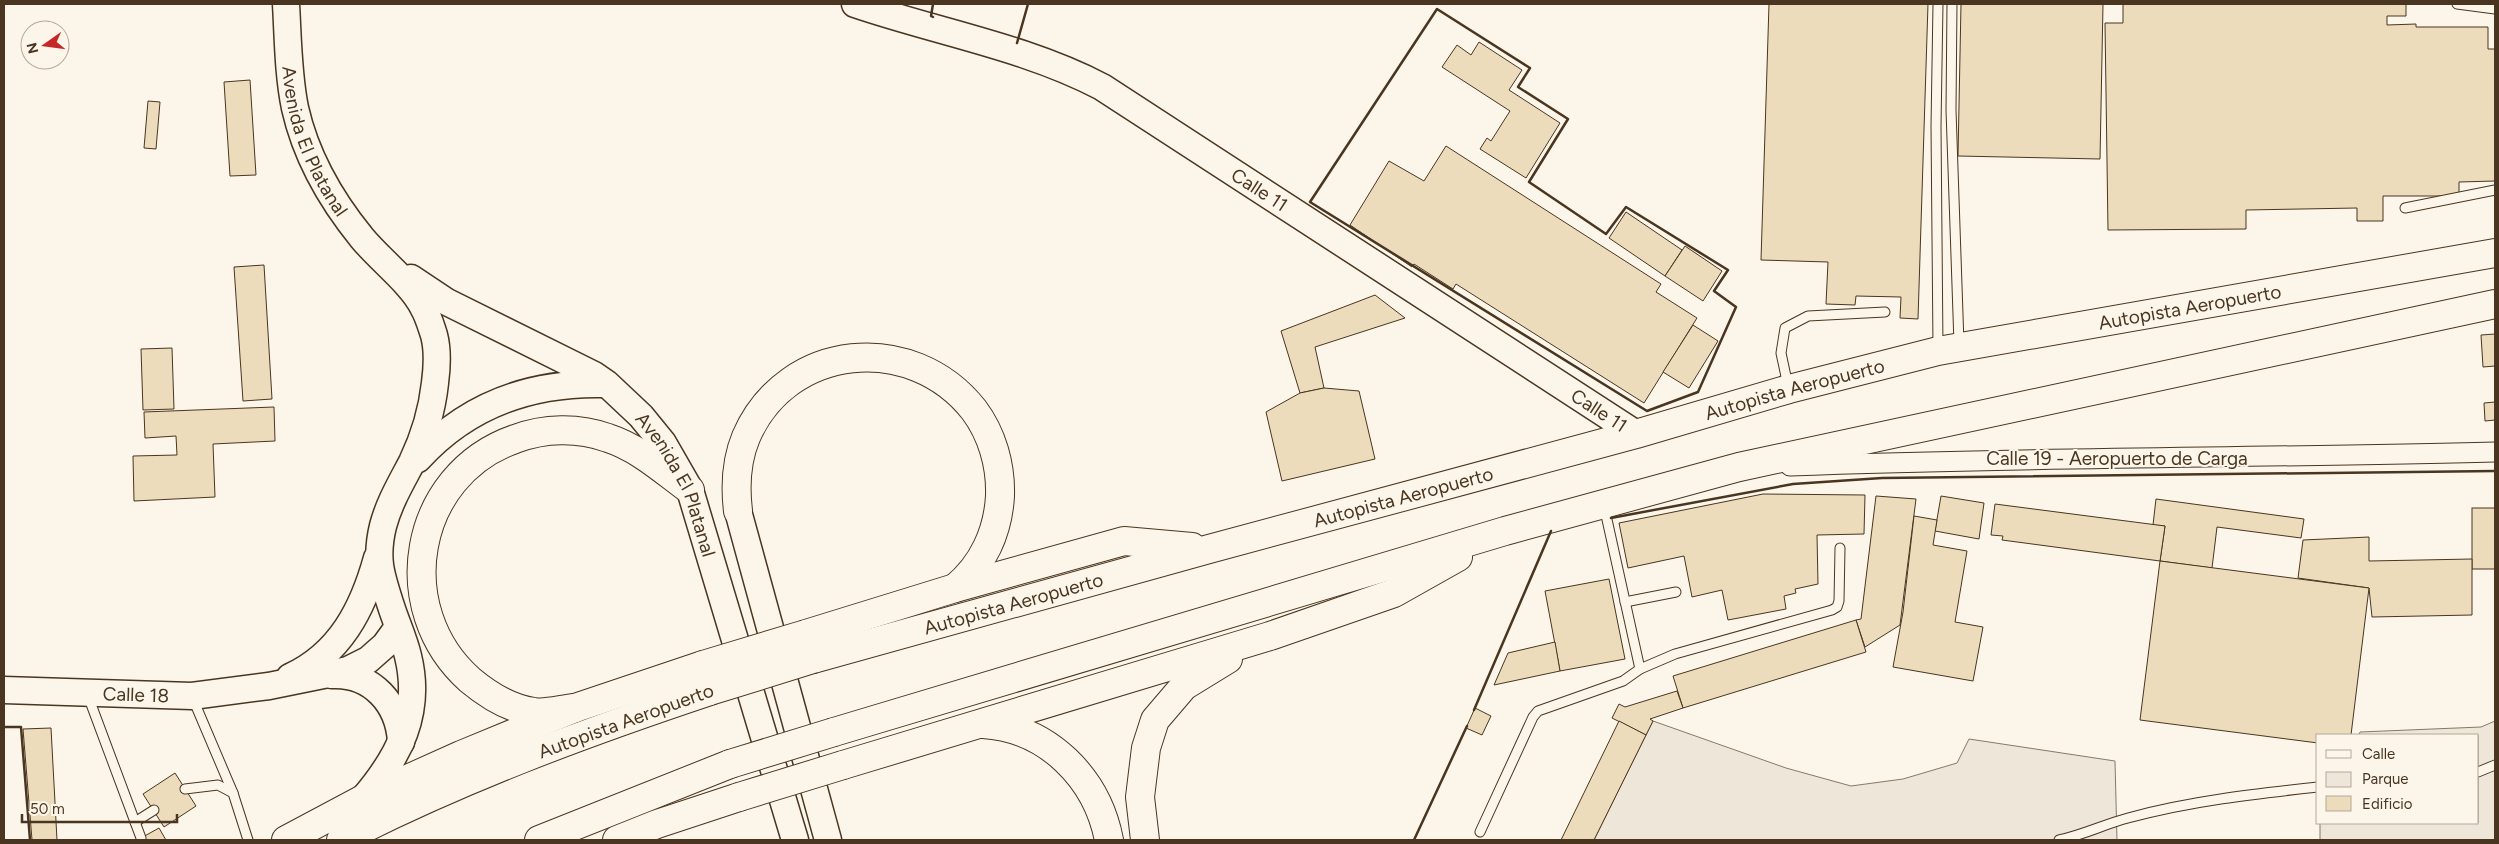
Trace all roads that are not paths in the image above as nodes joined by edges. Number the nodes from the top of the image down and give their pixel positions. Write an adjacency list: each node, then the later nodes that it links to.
1 (286, 4): 10 (main road, Avenida El Platanal)
2 (856, 4): 16 (main road, Calle 11)
3 (1938, 4): 13 (lane)
4 (1952, 4): 13 (lane)
5 (2457, 4): 6 (lane)
6 (2495, 9)
7 (2495, 190): 8 (lane)
8 (2405, 208)
9 (2495, 253): 13 (highway, Autopista Aeropuerto)
10 (385, 261): 14 (main road, Avenida El Platanal); 19 (main road, Avenida El Platanal)
11 (2495, 304): 18 (highway)
12 (1885, 312): 15 (lane)
13 (1949, 349): 15 (highway, Autopista Aeropuerto)
14 (607, 384): 19 (main road); 20 (main road, Avenida El Platanal)
15 (1789, 389): 16 (highway, Autopista Aeropuerto)
16 (1636, 434): 25 (highway, Autopista Aeropuerto)
17 (2495, 452): 18 (street, Calle 19 - Aeropuerto de Carga)
18 (1739, 467): 21 (highway)
19 (406, 472): 26 (main road, Avenida El Platanal)
20 (690, 490): 40 (highway); 59 (main road, Avenida El Platanal)
21 (1604, 506): 23 (highway); 29 (lane)
22 (738, 511): 27 (highway); 60 (main road)
23 (1505, 531): 31 (highway); 57 (highway, bridge)
24 (1840, 548): 33 (lane)
25 (1209, 549): 27 (highway); 32 (highway, Autopista Aeropuerto)
26 (378, 557): 30 (main road, Avenida El Platanal); 36 (main road, Calle 18)
27 (955, 588): 32 (highway)
28 (1676, 592): 29 (lane)
29 (1625, 602): 33 (lane)
30 (398, 627): 34 (main road, Calle 18); 42 (main road, Avenida El Platanal)
31 (1270, 636): 41 (highway); 62 (highway)
32 (810, 646): 35 (highway, Autopista Aeropuerto, bridge)
33 (1640, 669): 52 (lane)
34 (326, 675): 36 (main road, Calle 18); 42 (main road)
35 (706, 678): 40 (highway); 56 (highway, Autopista Aeropuerto)
36 (269, 686): 39 (main road, Calle 18)
37 (4, 690): 38 (main road, Calle 18)
38 (87, 693): 39 (main road, Calle 18); 50 (lane)
39 (192, 696): 47 (lane)
40 (575, 708): 48 (highway)
41 (964, 728): 51 (highway, bridge); 61 (highway)
42 (401, 745): 48 (main road, Avenida El Platanal)
43 (2495, 765): 44 (lane)
44 (2479, 772)
45 (2316, 787): 63 (lane)
46 (185, 789): 47 (lane)
47 (233, 793): 54 (lane)
48 (363, 799): 55 (highway)
49 (154, 810): 50 (lane)
50 (135, 822): 53 (lane)
51 (652, 832): 58 (highway)
52 (1480, 832)
53 (141, 838)
54 (248, 840)
55 (286, 840)
56 (341, 840)
57 (539, 840)
58 (617, 840)
59 (795, 840)
60 (828, 840)
61 (1109, 840)
62 (1145, 840)
63 (2059, 840)

